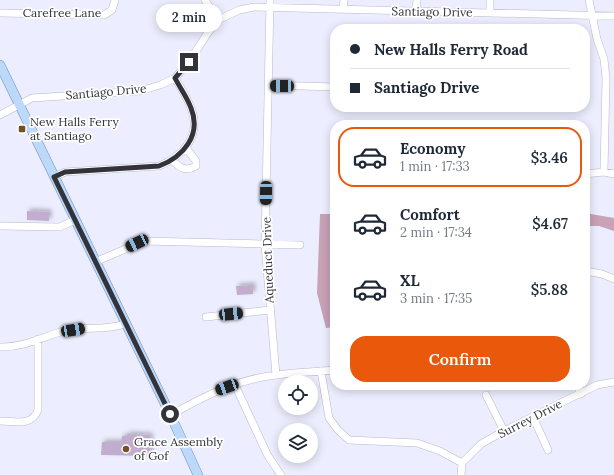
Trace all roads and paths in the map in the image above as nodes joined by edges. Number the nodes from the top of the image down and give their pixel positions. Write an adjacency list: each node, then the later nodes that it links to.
1 (115, 0): 10 (street, Carefree Lane)
2 (205, 0): 14 (street)
3 (344, 0): 8 (street)
4 (416, 0): 9 (street)
5 (490, 0): 11 (street)
6 (589, 0): 12 (street)
7 (270, 4): 8 (street, Santiago Drive); 14 (street, Santiago Drive); 17 (street, Aqueduct Drive)
8 (344, 10): 9 (street, Santiago Drive)
9 (416, 11): 11 (street, Santiago Drive)
10 (0, 13)
11 (490, 13): 12 (street, Santiago Drive)
12 (592, 16): 13 (street, Santiago Drive); 23 (street)
13 (614, 16)
14 (218, 20): 16 (street, Santiago Drive)
15 (0, 64): 19 (main road)
16 (175, 78): 19 (street, Santiago Drive); 21 (street)
17 (269, 86): 18 (street); 29 (street, Aqueduct Drive)
18 (330, 87)
19 (20, 106): 20 (street, Santiago Drive); 26 (main road)
20 (0, 115)
21 (186, 148): 22 (street); 22 (street)
22 (173, 161): 26 (street)
23 (604, 172): 24 (street); 25 (street)
24 (590, 173)
25 (614, 174)
26 (54, 177): 27 (main road)
27 (75, 220): 28 (street); 31 (main road)
28 (0, 226)
29 (265, 245): 30 (street); 31 (street); 34 (street, Aqueduct Drive)
30 (300, 245)
31 (95, 262): 36 (main road)
32 (590, 272): 33 (street)
33 (614, 279)
34 (270, 310): 35 (street); 41 (street, Aqueduct Drive)
35 (206, 316)
36 (125, 324): 37 (street); 49 (main road)
37 (38, 339): 38 (street); 51 (street)
38 (0, 347)
39 (330, 370): 40 (street)
40 (321, 371): 41 (street); 54 (street)
41 (276, 375): 43 (street)
42 (614, 382): 44 (street, Surrey Drive)
43 (235, 385): 49 (street); 56 (street)
44 (590, 389)
45 (579, 390): 47 (street)
46 (588, 390): 47 (street, Surrey Drive)
47 (581, 394): 50 (street, Surrey Drive)
48 (486, 395): 52 (street)
49 (171, 414): 55 (main road)
50 (533, 417): 52 (street, Surrey Drive); 53 (street)
51 (0, 421)
52 (504, 431): 54 (street, Surrey Drive)
53 (548, 450)
54 (462, 463): 57 (street)
55 (198, 475)
56 (281, 475)
57 (461, 475)

